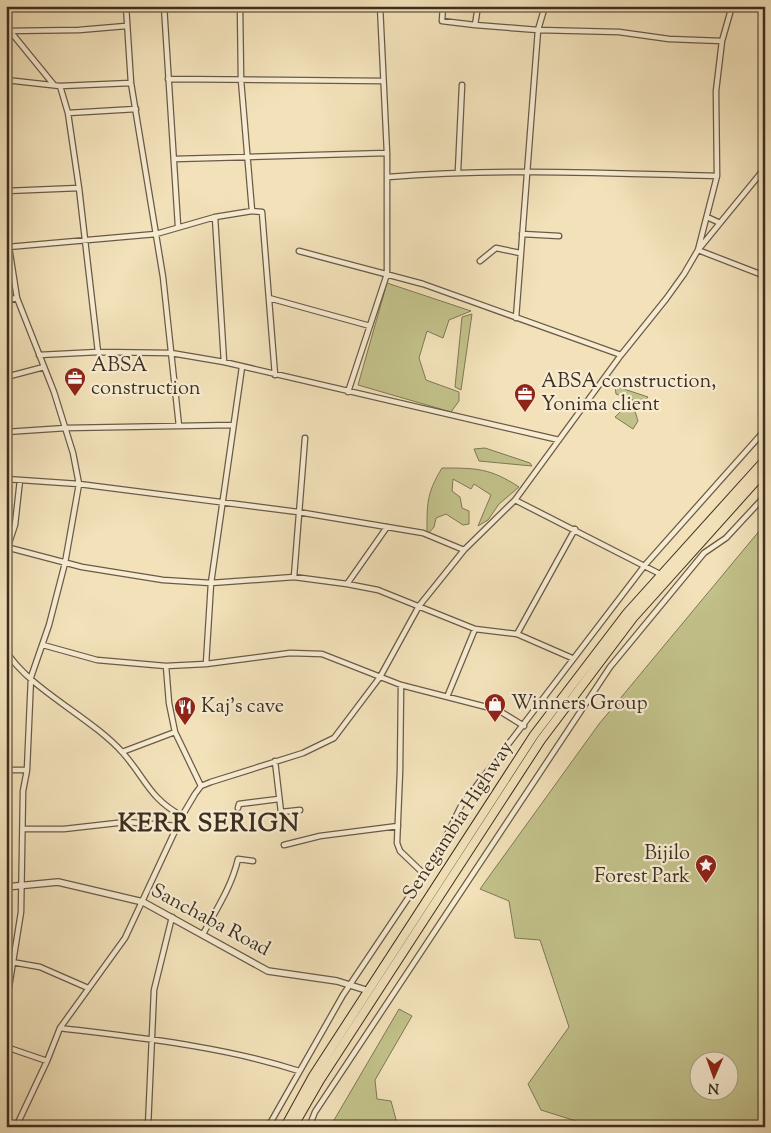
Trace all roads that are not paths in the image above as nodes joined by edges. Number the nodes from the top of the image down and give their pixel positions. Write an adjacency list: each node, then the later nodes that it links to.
1 (126, 6): 12 (street)
2 (164, 6): 17 (street)
3 (240, 6): 19 (street)
4 (380, 6): 20 (street)
5 (443, 6): 11 (street)
6 (478, 6): 11 (street)
7 (545, 6): 13 (street)
8 (732, 6): 15 (street)
9 (6, 7): 10 (street)
10 (6, 16)
11 (475, 25): 13 (street)
12 (126, 26): 14 (street); 21 (street)
13 (538, 30): 15 (street); 32 (street)
14 (8, 31): 22 (street)
15 (722, 41): 34 (street)
16 (6, 61): 18 (street)
17 (168, 79): 19 (street); 29 (street)
18 (6, 80): 22 (street)
19 (241, 80): 20 (street); 28 (street)
20 (382, 81): 27 (street)
21 (131, 83): 24 (street); 25 (street)
22 (54, 84): 24 (street)
23 (462, 85): 31 (street)
24 (60, 86): 26 (street)
25 (136, 109): 26 (street); 44 (street)
26 (68, 113): 37 (street)
27 (387, 153): 28 (street); 35 (street)
28 (247, 156): 29 (street); 39 (street)
29 (175, 159): 43 (street)
30 (765, 168): 33 (street)
31 (458, 171): 32 (street); 35 (street)
32 (526, 171): 34 (street); 45 (street)
33 (760, 174): 36 (street); 42 (street)
34 (717, 176): 41 (street)
35 (388, 177): 53 (street)
36 (765, 178)
37 (79, 188): 38 (street); 47 (street)
38 (6, 191)
39 (252, 211): 40 (street); 56 (street)
40 (215, 217): 43 (street); 64 (street)
41 (707, 217): 42 (street); 49 (street)
42 (720, 223): 49 (street)
43 (178, 226): 44 (street)
44 (156, 234): 47 (street); 61 (street)
45 (522, 234): 46 (street); 51 (street)
46 (559, 236)
47 (85, 240): 48 (street); 60 (street)
48 (7, 247): 55 (street)
49 (698, 250): 54 (street); 63 (street)
50 (299, 251): 53 (street)
51 (520, 253): 52 (street); 58 (street)
52 (480, 261)
53 (387, 274): 58 (street); 59 (street)
54 (765, 276)
55 (16, 298): 57 (street); 62 (street)
56 (269, 298): 59 (street); 67 (street)
57 (6, 300)
58 (516, 318): 63 (street)
59 (370, 326): 69 (street)
60 (98, 352): 61 (street); 62 (street)
61 (171, 353): 64 (street); 71 (street)
62 (39, 355): 66 (street)
63 (621, 355): 76 (street)
64 (224, 362): 65 (street)
65 (242, 367): 67 (street); 70 (street)
66 (44, 368): 68 (street); 72 (street)
67 (274, 375): 69 (street)
68 (6, 377)
69 (348, 392): 76 (street)
70 (233, 425): 71 (street); 84 (street)
71 (179, 426): 72 (street)
72 (66, 428): 74 (street); 81 (street)
73 (765, 430): 91 (street)
74 (6, 432)
75 (305, 438): 85 (street)
76 (559, 440): 83 (street)
77 (765, 460): 92 (main road, Senegambia Highway)
78 (765, 471): 146 (main road, Senegambia Highway)
79 (6, 479): 80 (street)
80 (20, 480): 81 (street); 88 (street)
81 (78, 484): 84 (street); 90 (street)
82 (765, 496): 147 (street)
83 (515, 500): 87 (street); 89 (street)
84 (223, 503): 85 (street); 94 (street)
85 (298, 512): 86 (street); 93 (street)
86 (387, 527): 89 (street); 95 (street)
87 (575, 529): 91 (street); 98 (street)
88 (7, 548): 90 (street)
89 (464, 550): 96 (street)
90 (64, 563): 94 (street); 99 (street)
91 (645, 565): 92 (street); 101 (street)
92 (660, 574): 134 (main road, Senegambia Highway)
93 (294, 578): 94 (street); 95 (street)
94 (211, 584): 102 (street)
95 (347, 584): 96 (street)
96 (419, 606): 97 (street); 105 (street)
97 (475, 629): 98 (street); 107 (street)
98 (517, 634): 101 (street)
99 (43, 645): 103 (street); 104 (street)
100 (6, 651): 104 (street)
101 (572, 658): 108 (street)
102 (206, 664): 103 (street); 105 (street)
103 (166, 666): 109 (street)
104 (31, 677): 110 (street); 113 (street)
105 (380, 677): 106 (street); 111 (street)
106 (401, 685): 107 (street); 120 (street)
107 (447, 697): 108 (street)
108 (524, 726): 124 (street)
109 (175, 732): 110 (street); 114 (street)
110 (122, 752): 118 (street)
111 (275, 762): 114 (street); 115 (street)
112 (6, 770): 113 (street)
113 (27, 770): 121 (street)
114 (202, 786): 118 (street)
115 (279, 799): 116 (street); 117 (street)
116 (238, 808)
117 (300, 810)
118 (182, 816): 119 (street)
119 (178, 826): 121 (street); 127 (street)
120 (398, 826): 122 (street); 124 (street)
121 (23, 829): 125 (street)
122 (284, 845)
123 (253, 861): 129 (street)
124 (423, 873): 132 (street)
125 (21, 885): 126 (street, Sanchaba Road); 127 (street, Sanchaba Road); 131 (street)
126 (6, 887)
127 (143, 902): 128 (street, Sanchaba Road); 133 (street)
128 (172, 917): 129 (street, Sanchaba Road); 137 (street)
129 (202, 934): 132 (street, Sanchaba Road)
130 (6, 961): 131 (street)
131 (14, 962): 133 (street); 135 (street)
132 (351, 985): 134 (street, Sanchaba Road); 140 (street)
133 (88, 988): 136 (street)
134 (369, 991): 145 (main road, Senegambia Highway)
135 (6, 1006)
136 (60, 1028): 137 (street); 139 (street)
137 (151, 1040): 140 (street); 143 (street)
138 (6, 1047): 139 (street)
139 (47, 1061): 142 (street)
140 (299, 1071): 144 (street)
141 (6, 1124): 142 (street)
142 (19, 1126)
143 (148, 1127)
144 (268, 1127)
145 (284, 1127)
146 (293, 1127)
147 (309, 1127)

